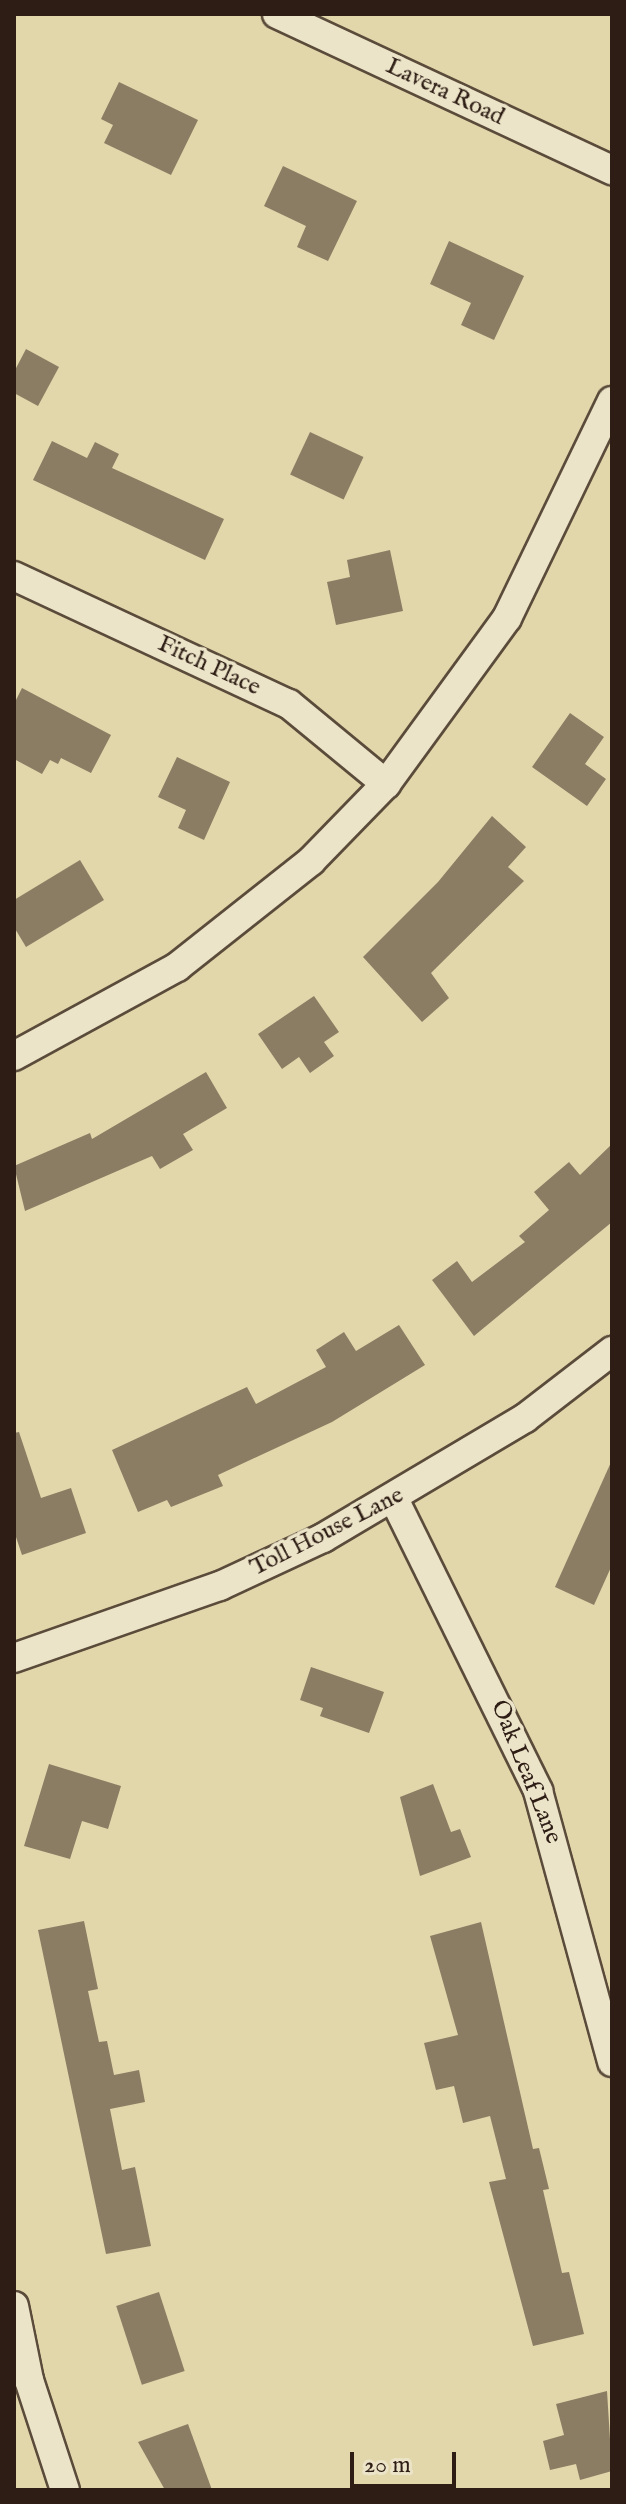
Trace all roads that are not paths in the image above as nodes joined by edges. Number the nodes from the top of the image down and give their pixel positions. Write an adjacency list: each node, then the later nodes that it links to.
1 (277, 14): 2 (street, Lavera Road)
2 (612, 170)
3 (612, 401): 5 (street)
4 (14, 576): 5 (street, Fitch Place)
5 (386, 784): 6 (street)
6 (14, 1056)
7 (612, 1351): 8 (street, Toll House Lane)
8 (394, 1499): 9 (street, Toll House Lane); 10 (street, Oak Leaf Lane)
9 (14, 1658)
10 (612, 2062)
11 (14, 2306): 12 (street)
12 (65, 2490)

